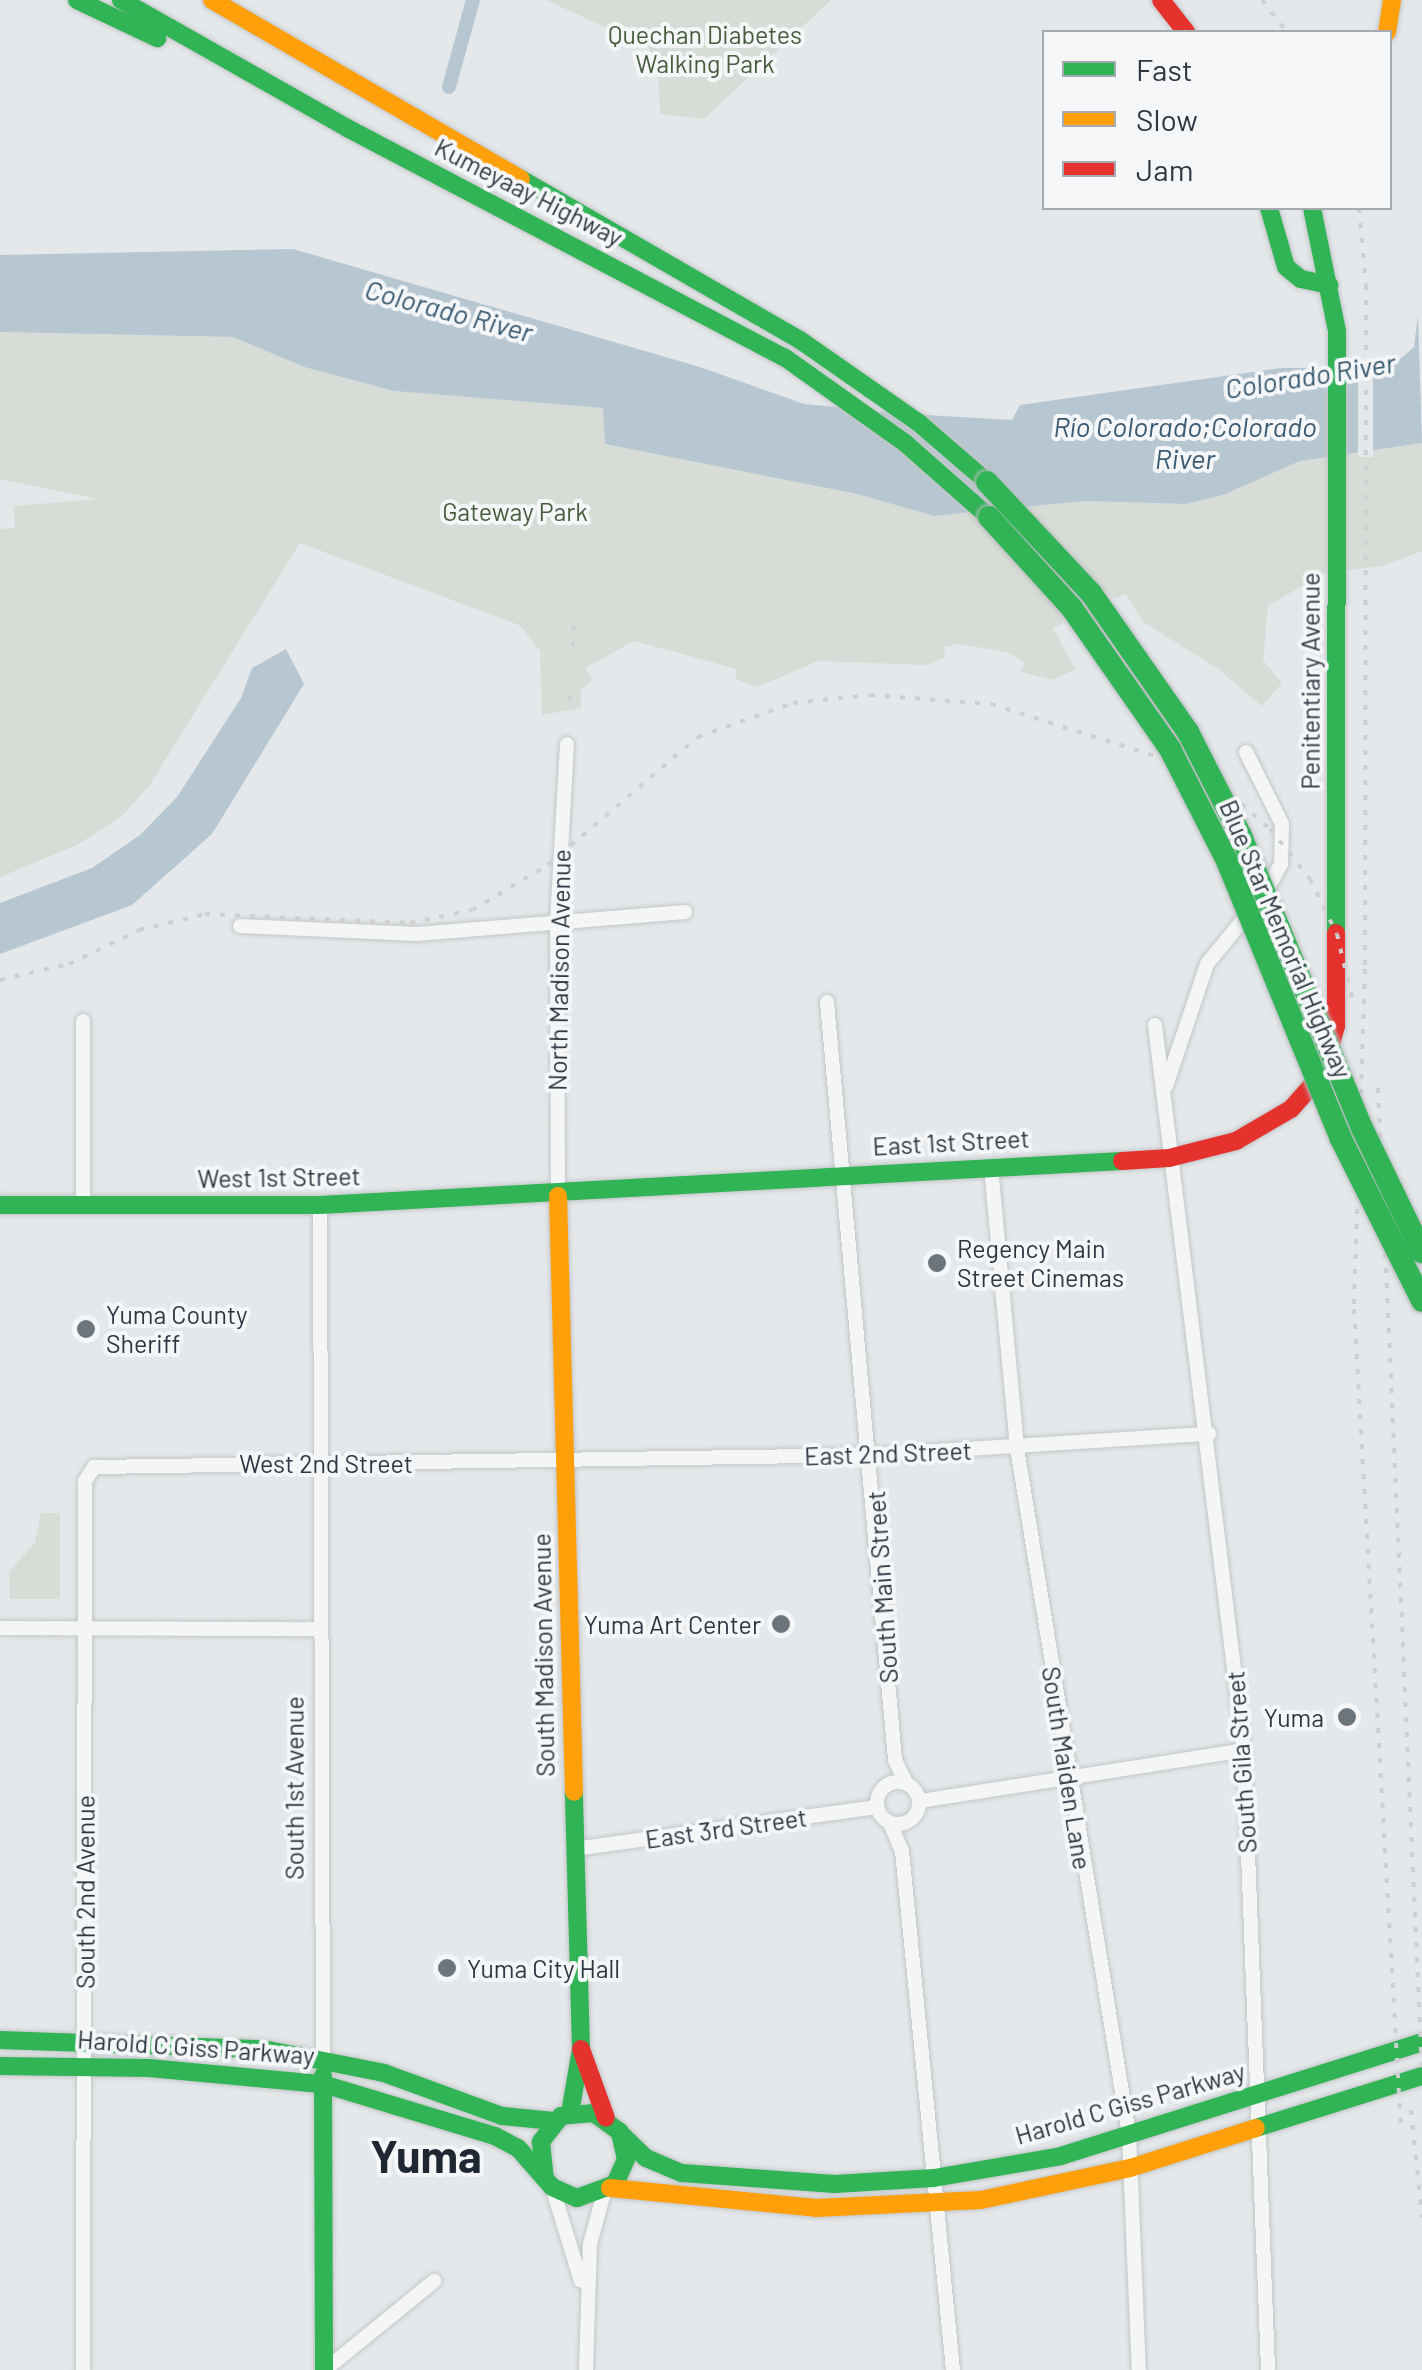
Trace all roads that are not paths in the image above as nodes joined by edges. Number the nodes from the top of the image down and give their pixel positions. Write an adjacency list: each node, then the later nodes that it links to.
1 (77, 0): 10 (main road)
2 (121, 0): 10 (main road, Kumeyaay Highway)
3 (212, 0): 9 (main road, Kumeyaay Highway)
4 (245, 0): 9 (main road)
5 (1160, 0): 7 (main road)
6 (1392, 0): 8 (main road)
7 (1184, 30)
8 (1387, 30)
9 (373, 92): 15 (main road, Kumeyaay Highway)
10 (346, 128): 14 (main road, Kumeyaay Highway)
11 (1270, 210): 13 (main road)
12 (1312, 210): 13 (main road, Penitentiary Avenue)
13 (1329, 285): 24 (main road, Penitentiary Avenue)
14 (905, 443): 34 (main road, Blue Star Memorial Highway, bridge)
15 (946, 445): 33 (main road, Blue Star Memorial Highway, bridge)
16 (568, 744): 19 (street, North Madison Avenue)
17 (1246, 752): 25 (street)
18 (686, 912): 19 (street)
19 (558, 922): 20 (street); 29 (street, North Madison Avenue)
20 (240, 926)
21 (827, 1002): 28 (street, South Main Street)
22 (83, 1020): 31 (street)
23 (1155, 1025): 25 (street, South Gila Street)
24 (1322, 1074): 26 (main road, East 1st Street)
25 (1163, 1096): 26 (street, South Gila Street)
26 (1169, 1158): 27 (main road, East 1st Street); 35 (street, South Gila Street)
27 (991, 1167): 28 (main road, East 1st Street); 36 (street, South Maiden Lane)
28 (847, 1176): 29 (main road, East 1st Street); 37 (street, South Main Street)
29 (558, 1196): 32 (main road, West 1st Street); 38 (main road, South Madison Avenue)
30 (0, 1205): 31 (main road, West 1st Street)
31 (82, 1205): 32 (main road, West 1st Street)
32 (320, 1205): 39 (street, South 1st Avenue)
33 (1422, 1252)
34 (1422, 1301)
35 (1209, 1434): 36 (street, East 2nd Street); 44 (street, South Gila Street)
36 (1017, 1448): 37 (street, East 2nd Street); 46 (street, South Maiden Lane)
37 (872, 1455): 38 (street, East 2nd Street); 45 (street, South Main Street)
38 (567, 1460): 39 (street, West 2nd Street); 53 (main road, South Madison Avenue)
39 (320, 1464): 40 (street, West 2nd Street); 43 (street, South 1st Avenue)
40 (88, 1474): 42 (street, South 2nd Avenue)
41 (0, 1628): 42 (street)
42 (85, 1628): 43 (street); 55 (street, South 2nd Avenue)
43 (320, 1629): 61 (street, South 1st Avenue)
44 (1244, 1750): 46 (street); 63 (street, South Gila Street)
45 (895, 1760): 47 (street, South Main Street); 48 (street, South Main Street)
46 (1068, 1780): 49 (street); 67 (street, South Maiden Lane)
47 (906, 1782): 48 (street); 49 (street)
48 (884, 1787): 50 (street)
49 (920, 1801): 51 (street)
50 (877, 1807): 52 (street); 53 (street, East 3rd Street)
51 (909, 1821): 52 (street); 54 (street)
52 (890, 1823): 54 (street)
53 (574, 1849): 58 (main road, South Madison Avenue)
54 (902, 1851): 69 (street)
55 (84, 2039): 56 (main road, Harold C Giss Parkway); 59 (street, South 2nd Avenue); 61 (main road, Harold C Giss Parkway)
56 (0, 2040)
57 (1422, 2042): 63 (main road, Harold C Giss Parkway)
58 (581, 2049): 64 (main road, South Madison Avenue); 65 (main road)
59 (84, 2065): 60 (main road, Harold C Giss Parkway); 61 (main road, Harold C Giss Parkway); 75 (street, South 2nd Avenue)
60 (0, 2066)
61 (323, 2072): 64 (main road, Harold C Giss Parkway); 70 (main road, Harold C Giss Parkway); 76 (main road, South 1st Avenue)
62 (1422, 2076): 66 (main road)
63 (1254, 2096): 66 (street, South Gila Street); 67 (main road, Harold C Giss Parkway)
64 (562, 2117): 65 (main road); 70 (main road)
65 (613, 2125): 69 (main road, Harold C Giss Parkway); 71 (main road)
66 (1255, 2130): 68 (main road); 80 (street, South Gila Street)
67 (1129, 2136): 68 (street, South Maiden Lane); 69 (main road, Harold C Giss Parkway)
68 (1130, 2168): 72 (main road); 79 (street, South Maiden Lane)
69 (934, 2178): 72 (street)
70 (548, 2182): 71 (main road); 74 (street)
71 (607, 2190): 72 (main road); 74 (street)
72 (937, 2205): 78 (street)
73 (434, 2281): 76 (street)
74 (585, 2296): 77 (street)
75 (83, 2370)
76 (324, 2370)
77 (586, 2370)
78 (953, 2370)
79 (1140, 2370)
80 (1268, 2370)

